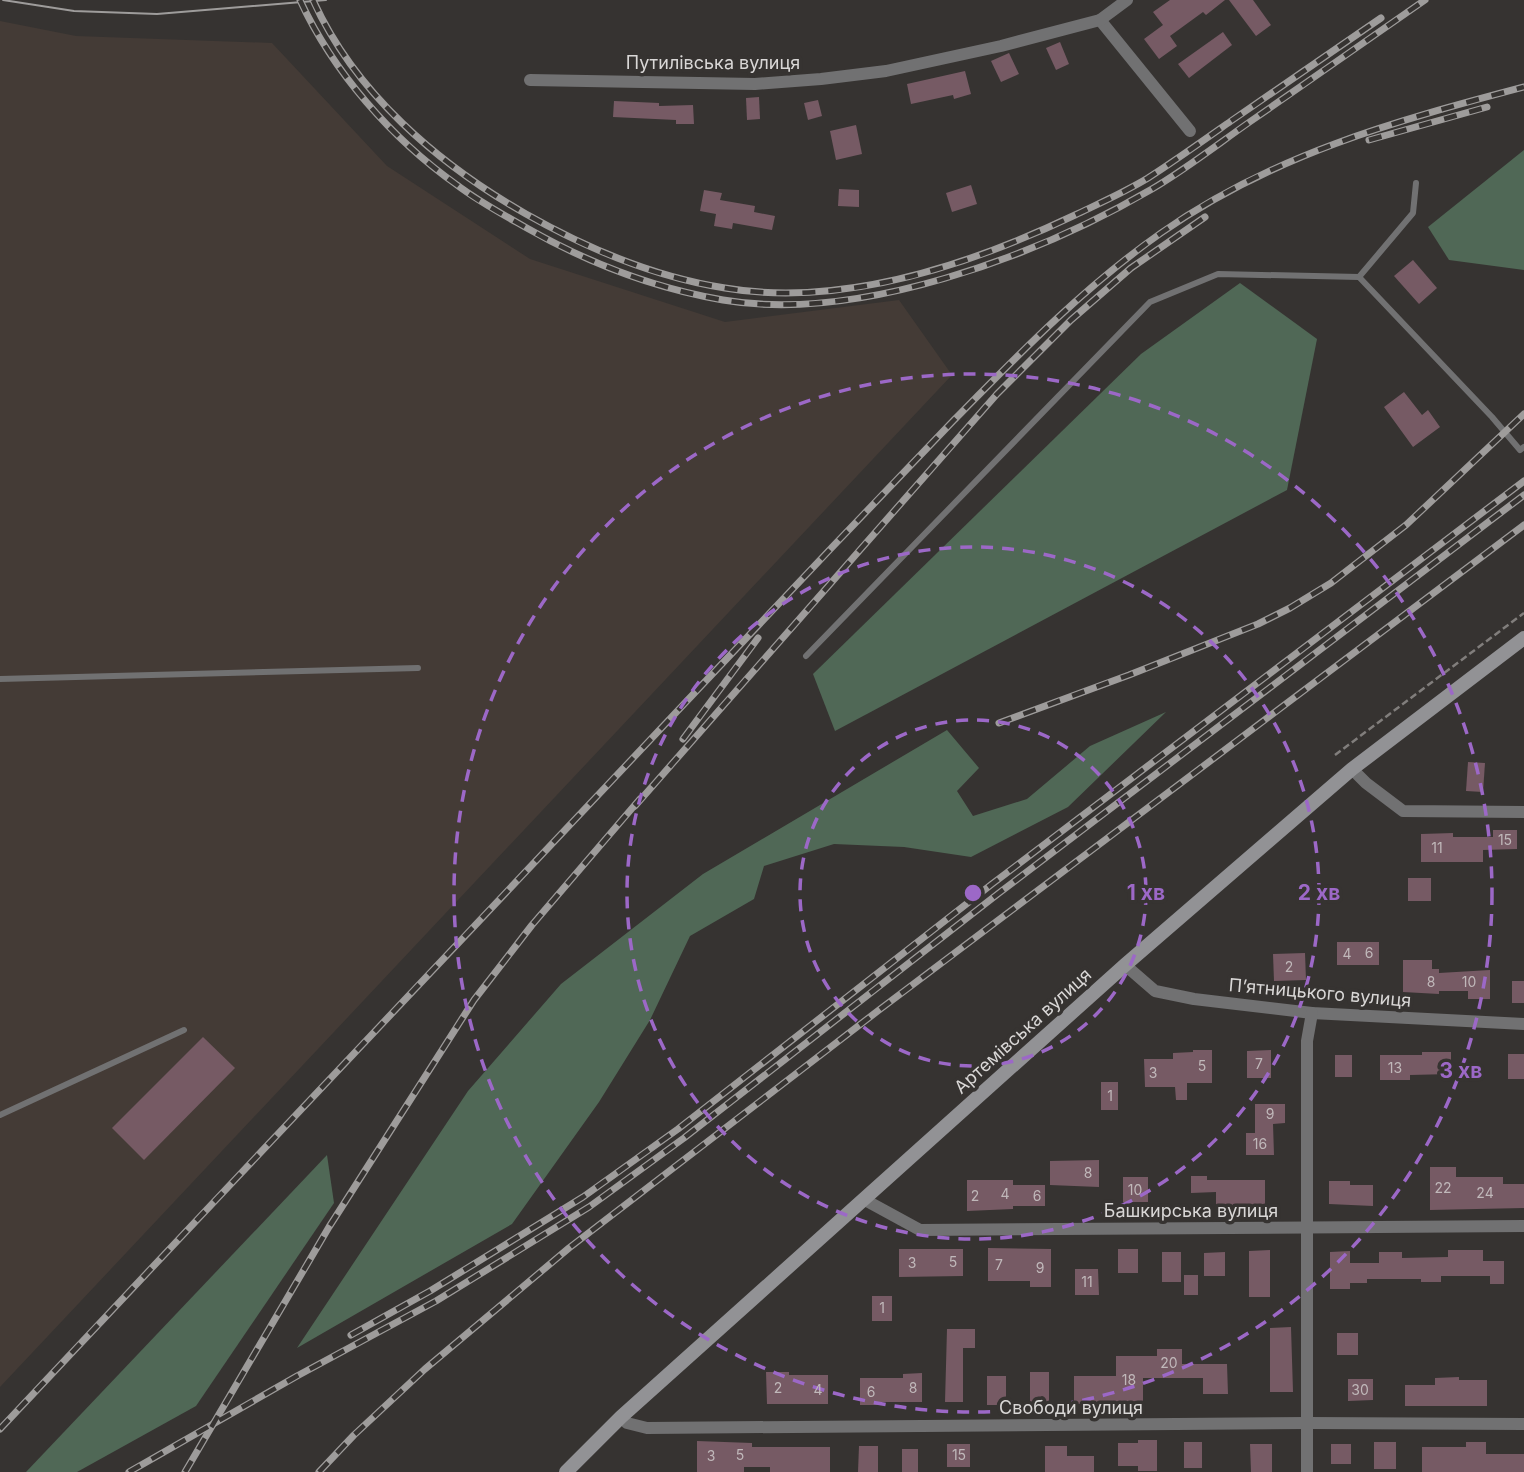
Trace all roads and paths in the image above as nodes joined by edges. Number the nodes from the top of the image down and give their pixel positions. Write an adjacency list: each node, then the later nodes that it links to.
1 (1127, 0): 2 (street, Путилівська вулиця)
2 (1100, 19): 3 (street, Путилівська вулиця); 4 (street)
3 (530, 80)
4 (1190, 131)
5 (1416, 183): 6 (lane)
6 (1359, 277): 7 (lane); 10 (lane)
7 (1524, 447)
8 (1524, 613): 13 (path)
9 (1524, 638): 14 (main road, Артемівська вулиця)
10 (806, 656)
11 (418, 668): 12 (lane)
12 (0, 679)
13 (1335, 755)
14 (1352, 769): 15 (street); 16 (main road, Артемівська вулиця)
15 (1524, 811)
16 (1125, 965): 17 (street, П’ятницького вулиця); 21 (main road, Артемівська вулиця)
17 (1312, 1013): 18 (street, П’ятницького вулиця); 23 (street)
18 (1524, 1024)
19 (184, 1030): 20 (lane)
20 (0, 1115)
21 (865, 1200): 23 (street, Башкирська вулиця); 24 (main road, Артемівська вулиця)
22 (1524, 1226): 23 (street, Башкирська вулиця)
23 (1307, 1227): 25 (street)
24 (621, 1417): 25 (street, Свободи вулиця); 27 (main road, Артемівська вулиця)
25 (1307, 1423): 26 (street, Свободи вулиця); 28 (street)
26 (1524, 1424)
27 (566, 1472)
28 (1307, 1472)

